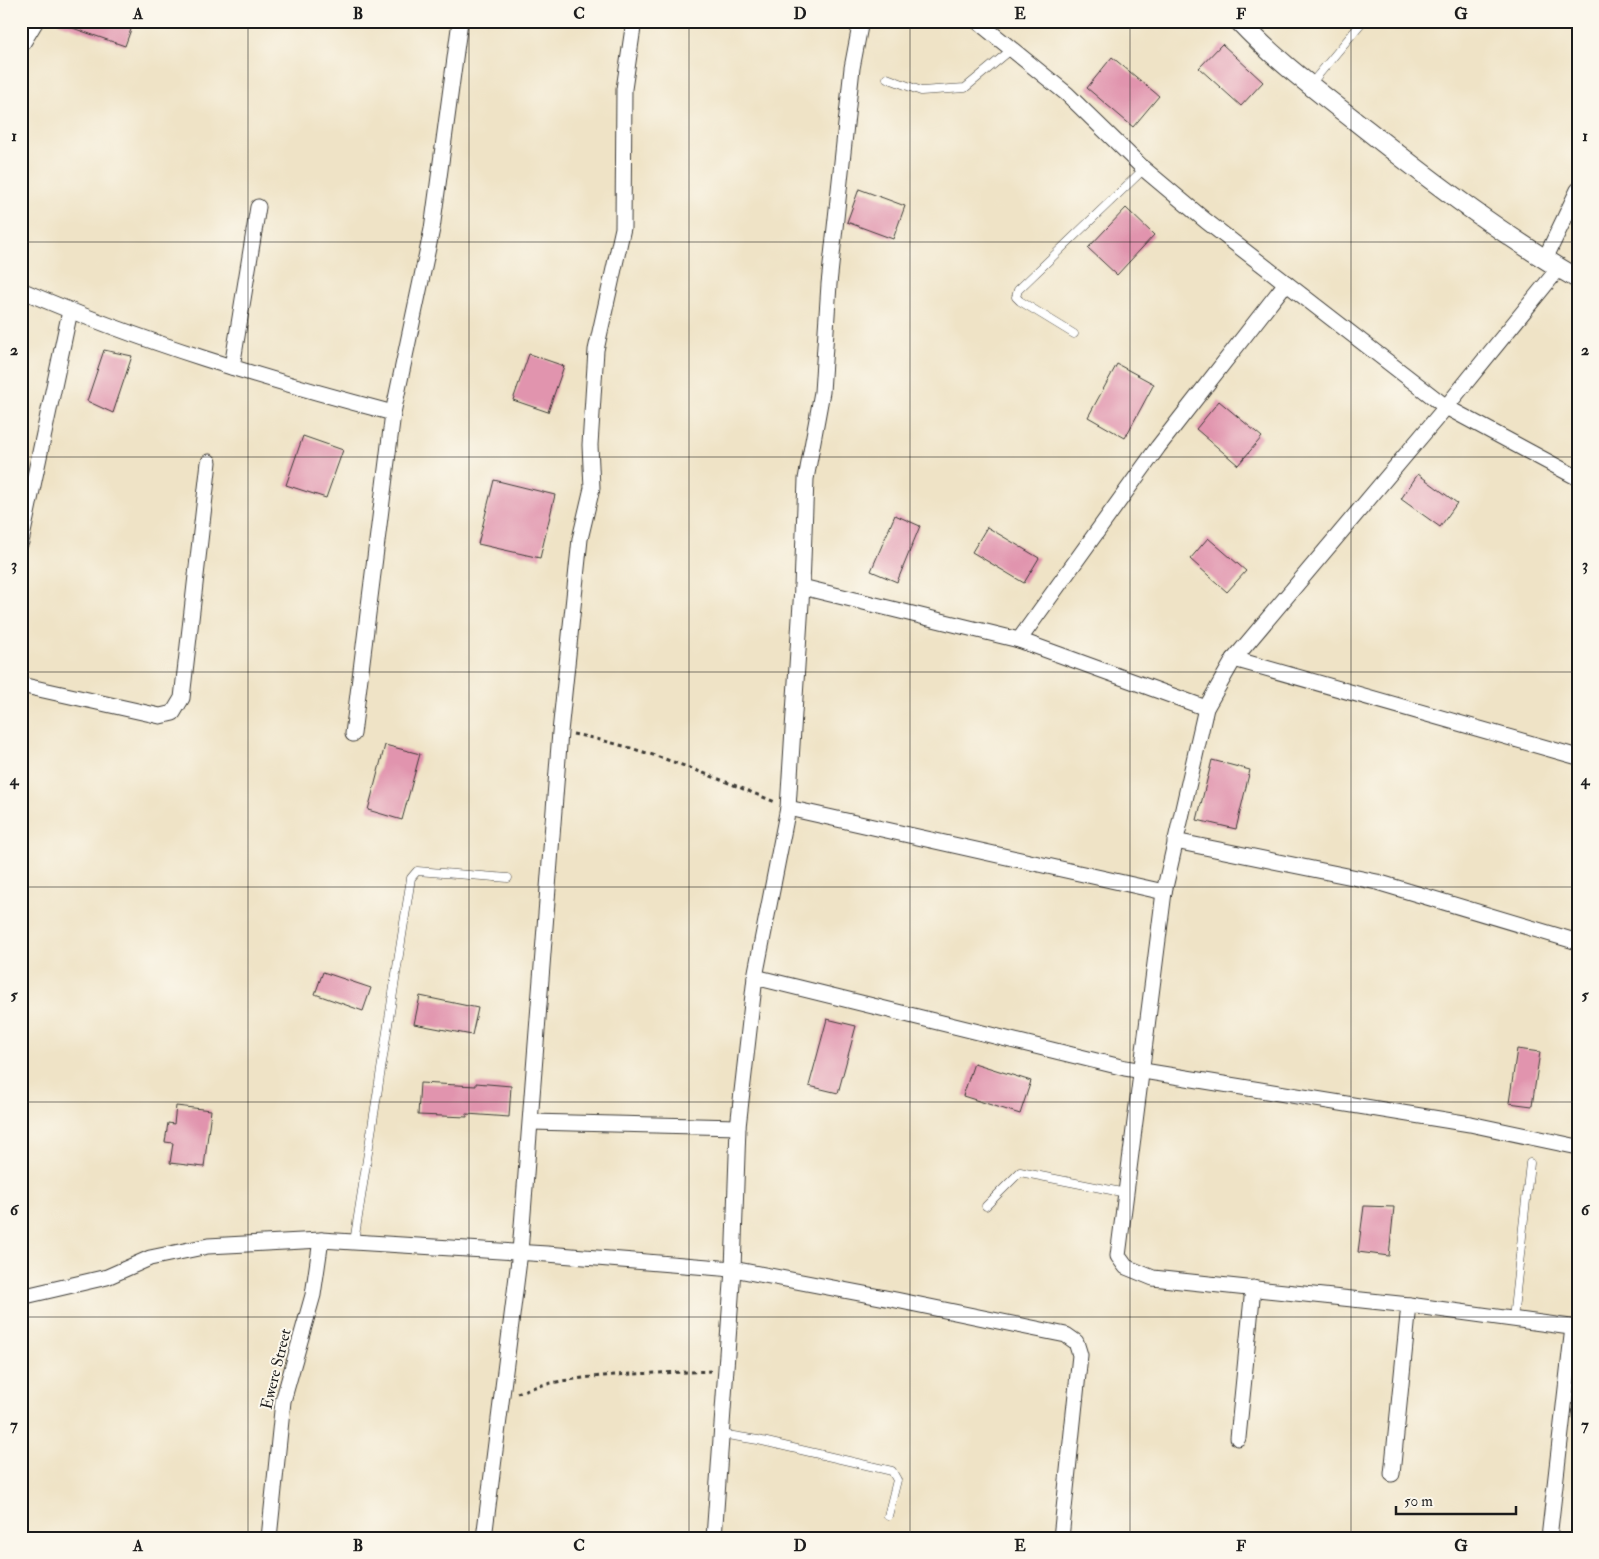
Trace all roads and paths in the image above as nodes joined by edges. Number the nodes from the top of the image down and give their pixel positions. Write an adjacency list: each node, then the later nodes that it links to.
1 (36, 21): 8 (street)
2 (460, 21): 23 (street)
3 (634, 21): 32 (street)
4 (862, 21): 27 (street)
5 (977, 21): 9 (street)
6 (1239, 21): 11 (street)
7 (1363, 21): 11 (lane)
8 (21, 46)
9 (1012, 49): 10 (lane); 12 (street)
10 (886, 78)
11 (1310, 85): 15 (street)
12 (1144, 169): 17 (street); 20 (lane)
13 (1578, 190): 15 (street)
14 (258, 207): 21 (street)
15 (1552, 263): 16 (street); 22 (street)
16 (1578, 279)
17 (1286, 283): 22 (street); 28 (street)
18 (21, 290): 19 (street)
19 (70, 311): 21 (street); 26 (street)
20 (1074, 334)
21 (232, 367): 23 (street)
22 (1446, 407): 25 (street); 29 (street)
23 (393, 413): 33 (street)
24 (209, 462): 30 (street)
25 (1578, 478)
26 (21, 542)
27 (802, 587): 28 (street); 35 (street)
28 (1019, 640): 31 (street)
29 (1234, 659): 31 (street); 34 (street)
30 (21, 685)
31 (1206, 708): 36 (street)
32 (560, 732): 35 (path); 42 (street)
33 (353, 734)
34 (1578, 757)
35 (788, 808): 38 (street); 40 (street)
36 (1174, 841): 38 (street); 39 (street)
37 (508, 878): 49 (lane)
38 (1164, 892): 41 (street)
39 (1578, 942)
40 (756, 977): 41 (street); 43 (street)
41 (1141, 1070): 44 (street); 46 (street)
42 (531, 1122): 43 (street); 50 (street)
43 (738, 1127): 51 (street)
44 (1578, 1147)
45 (1530, 1163): 55 (lane)
46 (1126, 1193): 47 (lane); 52 (street)
47 (986, 1206)
48 (321, 1240): 49 (street); 53 (street); 63 (street, Ewere Street)
49 (354, 1242): 50 (street)
50 (520, 1252): 51 (street); 58 (street)
51 (733, 1269): 57 (street); 66 (street)
52 (1253, 1288): 54 (street); 60 (street)
53 (21, 1297)
54 (1409, 1306): 55 (street); 61 (street)
55 (1513, 1319): 56 (street)
56 (1576, 1328): 67 (street)
57 (725, 1370): 58 (path); 59 (street)
58 (500, 1403): 64 (street)
59 (721, 1434): 62 (lane); 65 (street)
60 (1238, 1438)
61 (1392, 1474)
62 (888, 1516)
63 (269, 1538)
64 (484, 1538)
65 (714, 1538)
66 (1061, 1538)
67 (1549, 1538)

